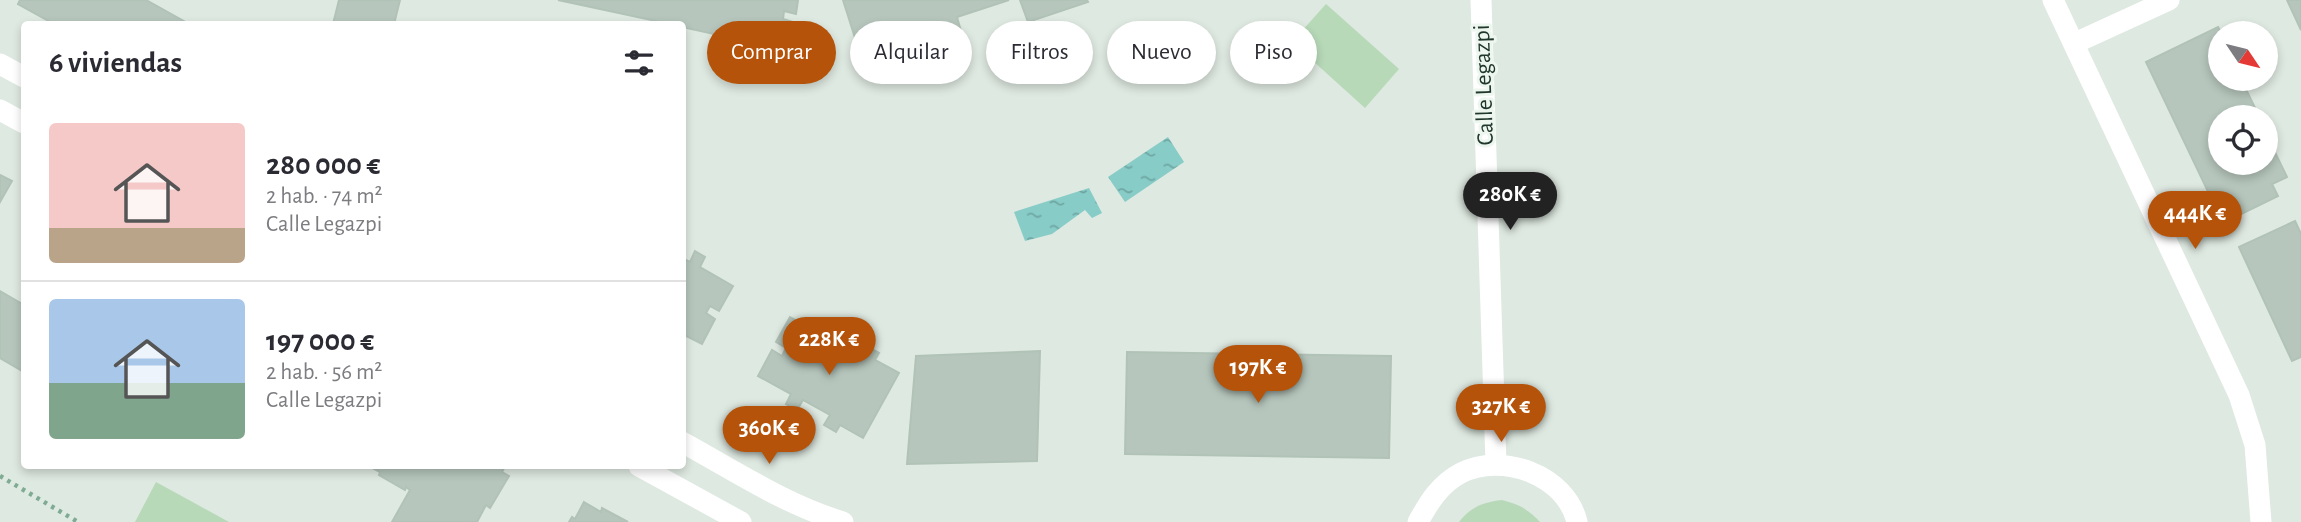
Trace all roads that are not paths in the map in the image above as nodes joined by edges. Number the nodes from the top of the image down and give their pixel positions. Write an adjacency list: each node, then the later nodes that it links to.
1 (1481, 0): 10 (street, Calle Legazpi)
2 (2053, 0): 4 (street)
3 (2169, 0): 4 (street)
4 (2076, 43): 16 (street)
5 (0, 64): 6 (street)
6 (21, 76)
7 (0, 110): 8 (street)
8 (21, 121)
9 (686, 444): 13 (street)
10 (1496, 464): 14 (street); 15 (street)
11 (644, 469): 12 (street)
12 (741, 522)
13 (844, 522)
14 (1418, 522)
15 (1577, 522)
16 (2261, 522)

